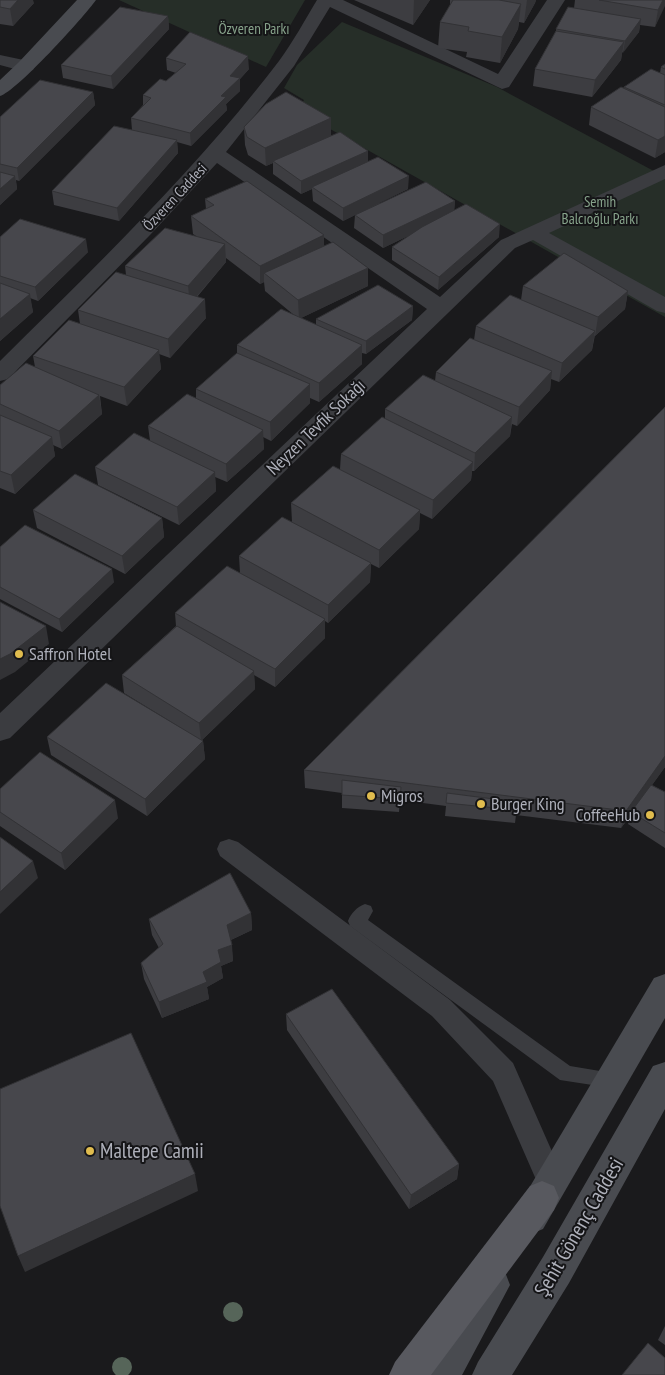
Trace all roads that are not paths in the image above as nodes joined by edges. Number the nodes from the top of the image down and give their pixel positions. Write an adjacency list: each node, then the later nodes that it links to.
1 (87, 0): 5 (main road)
2 (327, 0): 3 (street); 7 (street, Özveren Caddesi)
3 (556, 0)
4 (0, 60): 5 (street)
5 (26, 66): 6 (main road)
6 (0, 90)
7 (214, 153): 11 (street); 12 (street, Özveren Caddesi)
8 (665, 170): 9 (street, Neyzen Tevfik Sokağı)
9 (533, 232): 10 (street); 11 (street, Neyzen Tevfik Sokağı)
10 (665, 306)
11 (441, 308): 13 (street, Neyzen Tevfik Sokağı)
12 (0, 374)
13 (0, 730)
14 (229, 848): 19 (street)
15 (365, 911): 18 (lane)
16 (665, 988): 18 (main road)
17 (665, 1077): 21 (main road, Şehit Gönenç Caddesi)
18 (612, 1080): 19 (main road)
19 (546, 1190): 20 (main road)
20 (430, 1375)
21 (491, 1375)

